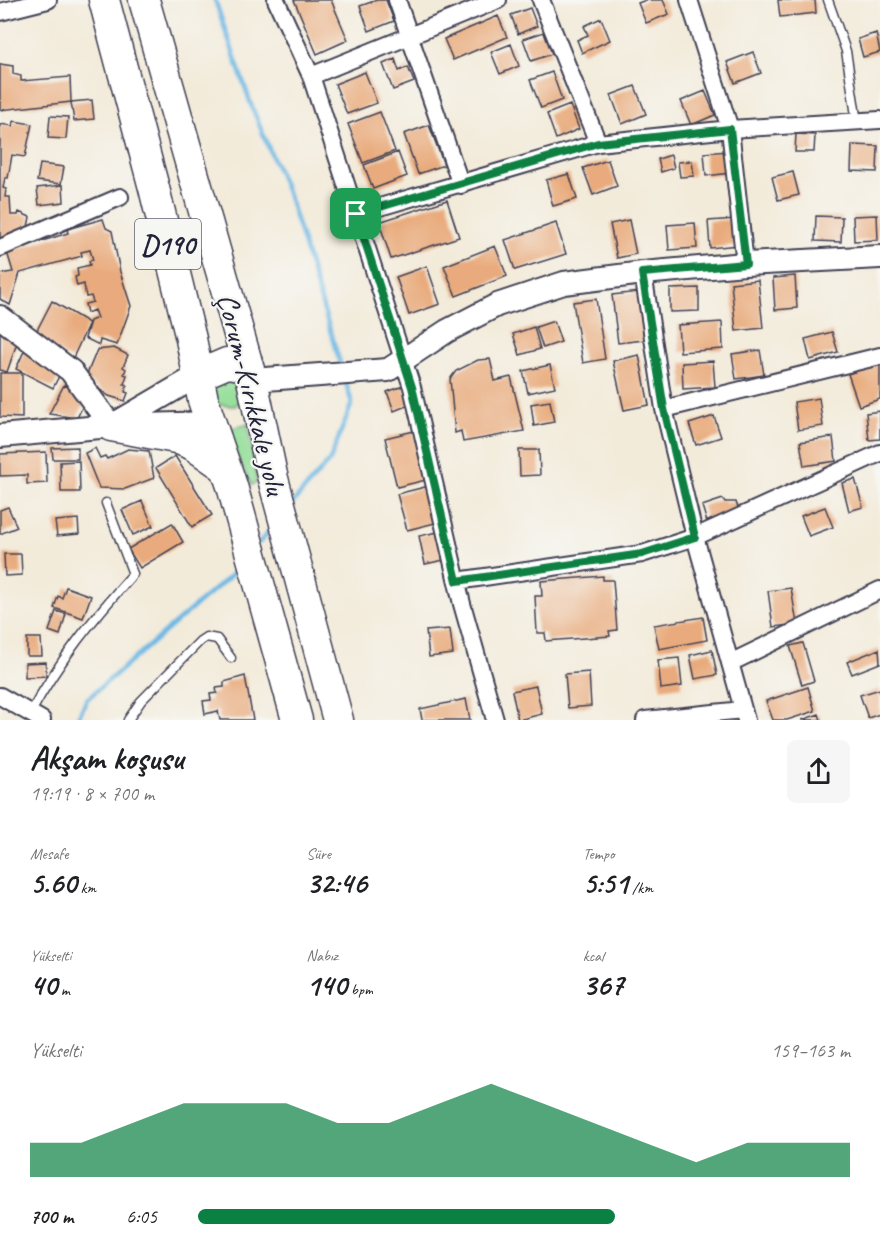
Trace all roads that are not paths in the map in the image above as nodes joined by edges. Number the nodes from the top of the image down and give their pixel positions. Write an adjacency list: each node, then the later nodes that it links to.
1 (48, 0): 10 (street)
2 (104, 0): 28 (highway, Çorum-Kırıkkale yolu / D190)
3 (144, 0): 27 (highway, Çorum-Kırıkkale yolu / D190)
4 (276, 0): 12 (street)
5 (397, 0): 11 (street)
6 (498, 0): 11 (street)
7 (541, 0): 16 (street)
8 (689, 0): 15 (street)
9 (828, 0): 14 (lane)
10 (0, 12)
11 (408, 36): 12 (street); 17 (street)
12 (311, 76): 19 (street)
13 (880, 120): 14 (street)
14 (857, 122): 15 (street)
15 (730, 129): 16 (street); 22 (street)
16 (598, 143): 17 (street)
17 (461, 185): 19 (street)
18 (120, 197): 20 (street)
19 (356, 214): 26 (street)
20 (0, 248)
21 (880, 257): 22 (street)
22 (746, 264): 23 (street)
23 (642, 273): 26 (street); 29 (street)
24 (0, 317): 32 (street)
25 (880, 356): 29 (street)
26 (396, 366): 27 (street); 38 (street)
27 (250, 373): 28 (highway); 30 (highway, Çorum-Kırıkkale yolu / D190)
28 (197, 376): 31 (highway, Çorum-Kırıkkale yolu / D190); 32 (street)
29 (664, 409): 37 (street)
30 (258, 410): 31 (highway); 47 (highway, Çorum-Kırıkkale yolu / D190)
31 (211, 423): 32 (street); 35 (highway, Çorum-Kırıkkale yolu / D190)
32 (111, 426): 33 (street); 35 (highway)
33 (0, 436)
34 (880, 453): 37 (street)
35 (229, 477): 46 (highway, Çorum-Kırıkkale yolu / D190)
36 (106, 503): 44 (lane)
37 (695, 537): 38 (street); 41 (street)
38 (457, 581): 48 (street)
39 (880, 590): 41 (street)
40 (231, 658): 45 (lane)
41 (730, 663): 43 (street)
42 (0, 696): 44 (street)
43 (744, 715): 49 (street)
44 (37, 717)
45 (128, 720)
46 (297, 720)
47 (338, 720)
48 (495, 720)
49 (645, 720)

